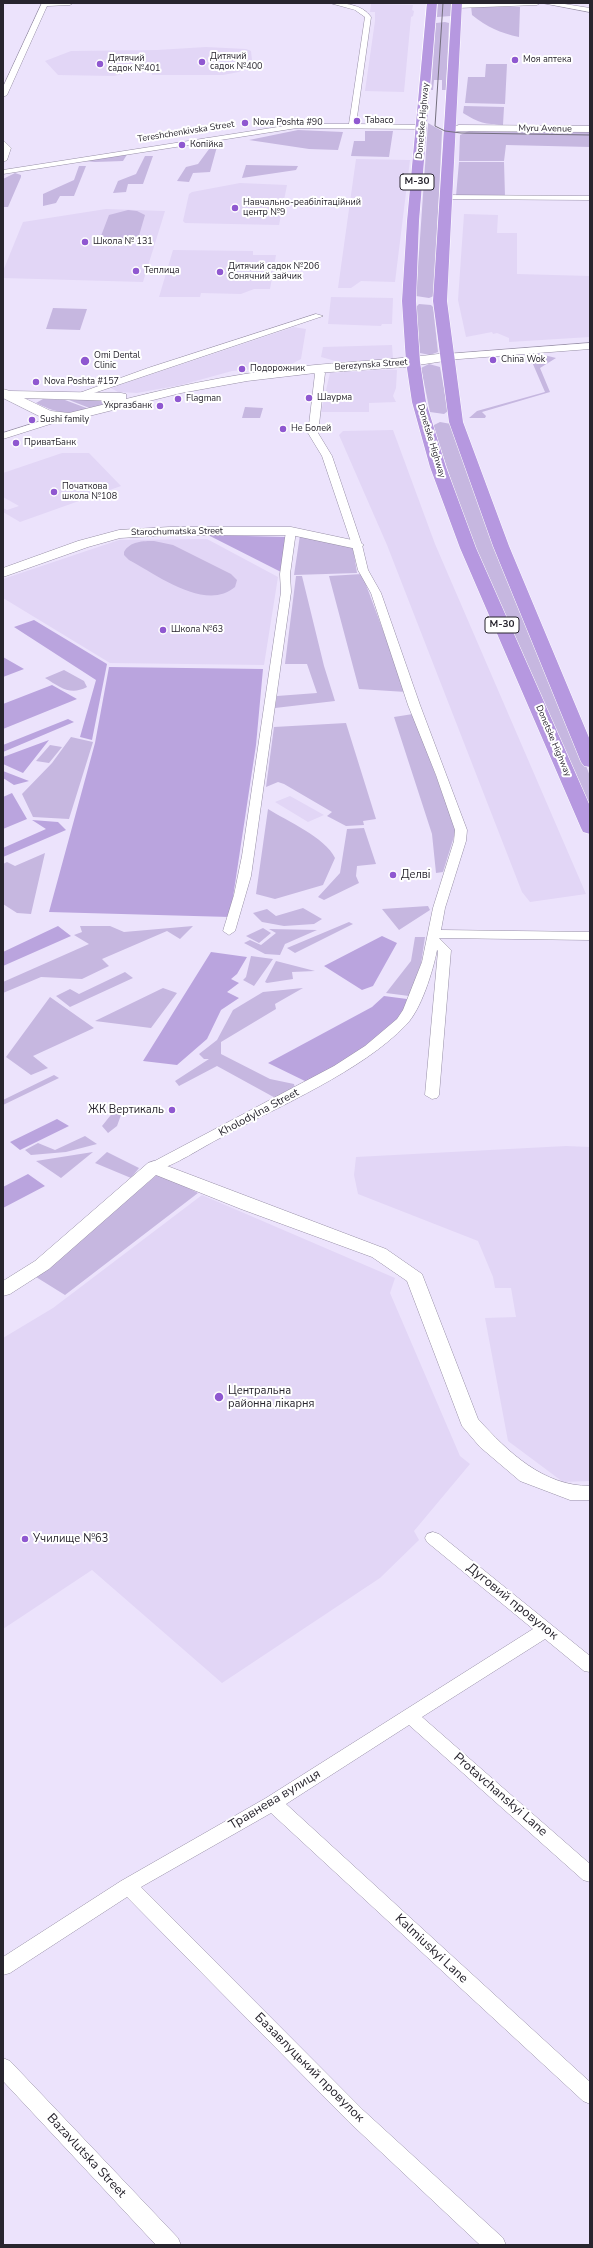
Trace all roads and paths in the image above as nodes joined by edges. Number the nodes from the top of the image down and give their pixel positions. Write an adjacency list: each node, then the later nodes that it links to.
1 (70, 3): 10 (street)
2 (333, 3): 12 (street)
3 (432, 3): 9 (highway, Donetske Highway / М-30)
4 (537, 3): 7 (street)
5 (545, 3): 8 (street)
6 (457, 4): 7 (street); 9 (highway, Donetske Highway / М-30)
7 (470, 4)
8 (590, 10)
9 (444, 20): 11 (highway, Donetske Highway / М-30); 13 (highway, Donetske Highway / М-30)
10 (3, 96)
11 (451, 113): 14 (street, Myru Avenue); 15 (highway, Donetske Highway / М-30)
12 (352, 126): 13 (street, Tereshchenkivska Street); 22 (street, Tereshchenkivska Street)
13 (422, 127): 20 (highway, Donetske Highway / М-30)
14 (499, 129): 15 (street, Myru Avenue); 16 (street, Myru Avenue)
15 (450, 130): 21 (highway, Donetske Highway / М-30)
16 (590, 130)
17 (3, 142): 18 (street)
18 (5, 151): 19 (street)
19 (3, 160)
20 (419, 160): 21 (highway); 25 (highway, Donetske Highway / М-30)
21 (447, 161): 23 (highway, Donetske Highway / М-30)
22 (3, 172)
23 (445, 197): 24 (street); 26 (highway, Donetske Highway / М-30)
24 (590, 198)
25 (409, 301): 26 (highway); 30 (highway, Donetske Highway / М-30)
26 (440, 301): 29 (highway, Donetske Highway / М-30)
27 (319, 316): 35 (street)
28 (590, 346): 29 (street, Berezynska Street)
29 (446, 357): 30 (main road, Berezynska Street); 41 (highway, Donetske Highway / М-30)
30 (413, 362): 31 (main road, Berezynska Street); 40 (highway, Donetske Highway / М-30)
31 (315, 369): 33 (main road, Berezynska Street); 44 (street, Kholodylna Street)
32 (3, 393): 34 (main road, Berezynska Street); 38 (main road)
33 (153, 395): 36 (main road, Berezynska Street); 37 (main road, Berezynska Street)
34 (46, 396): 35 (main road, Berezynska Street); 38 (main road)
35 (76, 396): 36 (main road, Berezynska Street)
36 (98, 397): 37 (main road)
37 (113, 406): 39 (main road, Berezynska Street)
38 (31, 407): 39 (main road)
39 (63, 417): 42 (street, Berezynska Street)
40 (424, 419): 41 (highway); 47 (highway, Donetske Highway / М-30)
41 (455, 419): 46 (highway, Donetske Highway / М-30)
42 (3, 436)
43 (291, 531): 44 (street, Starochumatska Street); 45 (street, Starochumatska Street); 48 (street)
44 (357, 544): 50 (street, Kholodylna Street)
45 (3, 573)
46 (590, 762)
47 (590, 828)
48 (229, 931)
49 (590, 936): 50 (street)
50 (433, 937): 51 (street); 52 (street, Kholodylna Street)
51 (432, 1095)
52 (154, 1167): 53 (street, Kholodylna Street); 54 (street)
53 (3, 1290)
54 (590, 1493)
55 (433, 1538): 56 (street, Дуговий провулок)
56 (545, 1630): 57 (street, Дуговий провулок); 58 (street, Травнева вулиця)
57 (590, 1666)
58 (410, 1716): 59 (street, Травнева вулиця); 60 (street, Protavchanskyi Lane)
59 (273, 1803): 61 (street, Травнева вулиця); 64 (street, Kalmiuskyi Lane)
60 (590, 1875)
61 (128, 1886): 62 (street, Травнева вулиця); 66 (street, Базавлуцький провулок)
62 (3, 1967)
63 (3, 2067): 65 (street, Bazavlutska Street)
64 (590, 2095)
65 (170, 2245)
66 (496, 2245)

